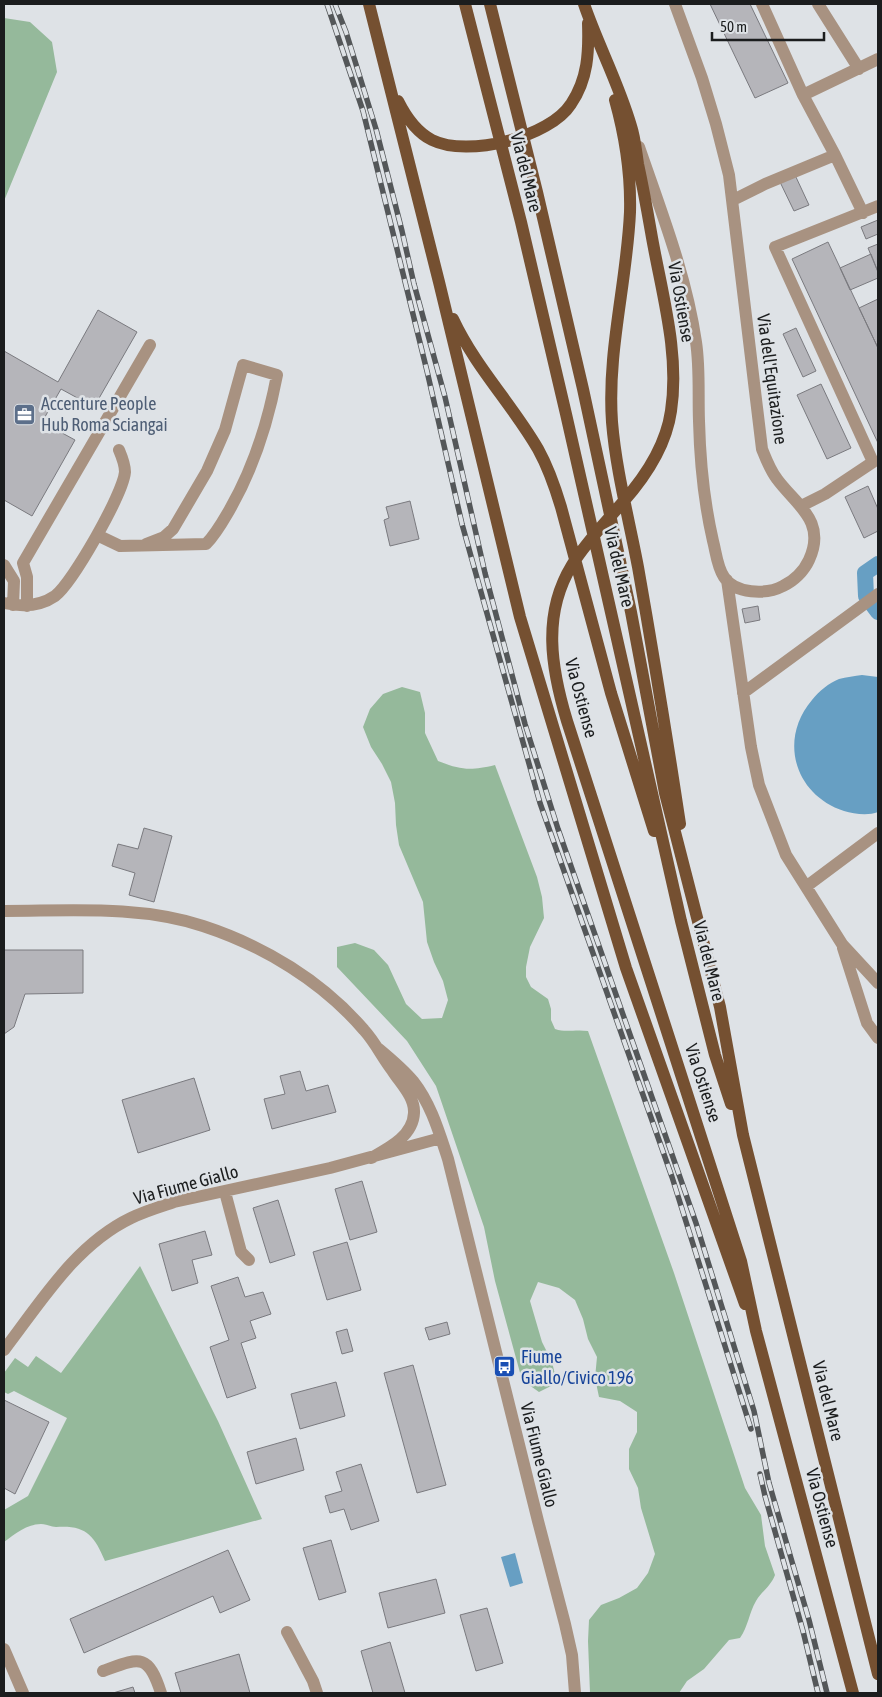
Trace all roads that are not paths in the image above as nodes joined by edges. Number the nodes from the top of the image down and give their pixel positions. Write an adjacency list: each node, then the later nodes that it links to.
1 (369, 4): 11 (main road, Via Ostiense)
2 (465, 4): 34 (main road, Via del Mare)
3 (490, 4): 32 (main road, Via del Mare)
4 (675, 4): 15 (street, Via dell'Equitazione)
5 (762, 4): 12 (street)
6 (818, 4): 10 (street)
7 (586, 9): 9 (main road, Via Ostiense); 11 (main road)
8 (878, 59): 10 (street)
9 (610, 68): 13 (main road, Via Ostiense); 32 (main road)
10 (859, 68): 12 (street)
11 (388, 82): 18 (main road, Via Ostiense)
12 (803, 95): 14 (street)
13 (632, 128): 25 (street); 44 (main road, Via Ostiense)
14 (835, 155): 15 (street); 17 (street)
15 (733, 200): 21 (street, Via dell'Equitazione)
16 (878, 206): 17 (street)
17 (862, 213): 21 (street)
18 (439, 282): 34 (main road); 44 (main road, Via Ostiense)
19 (150, 345): 28 (street)
20 (119, 450): 22 (street)
21 (801, 506): 25 (street, Via dell'Equitazione)
22 (97, 535): 23 (street); 28 (street)
23 (146, 544): 23 (street)
24 (4, 565): 27 (street)
25 (727, 580): 29 (street)
26 (878, 594): 29 (street)
27 (8, 604): 28 (street)
28 (27, 606)
29 (743, 693): 31 (street)
30 (878, 833): 31 (street)
31 (806, 886): 35 (street)
32 (689, 888): 39 (main road, Via del Mare)
33 (4, 911): 38 (street, Via Fiume Giallo)
34 (681, 921): 39 (main road, Via del Mare)
35 (842, 944): 36 (street); 37 (street)
36 (878, 983)
37 (878, 1038)
38 (379, 1049): 40 (street, Via Fiume Giallo); 41 (street, Via Fiume Giallo)
39 (743, 1135): 50 (main road, Via del Mare)
40 (441, 1138): 41 (street, Via Fiume Giallo); 55 (street, Via Fiume Giallo)
41 (371, 1158): 42 (street, Via Fiume Giallo)
42 (225, 1192): 43 (street); 45 (street, Via Fiume Giallo)
43 (249, 1260)
44 (756, 1331): 56 (main road, Via Ostiense)
45 (4, 1350)
46 (287, 1632): 54 (street)
47 (4, 1649): 48 (street)
48 (11, 1665): 51 (street); 52 (street)
49 (103, 1671): 53 (street)
50 (878, 1674)
51 (12, 1693)
52 (23, 1693)
53 (161, 1693)
54 (317, 1693)
55 (575, 1693)
56 (853, 1693)

